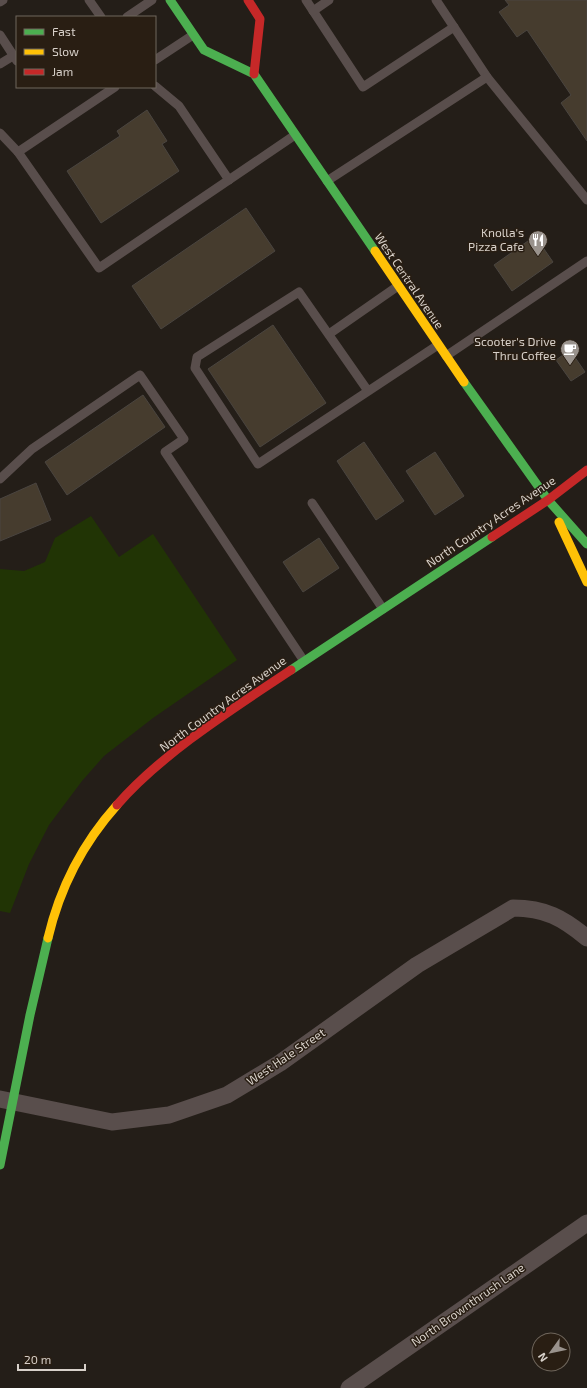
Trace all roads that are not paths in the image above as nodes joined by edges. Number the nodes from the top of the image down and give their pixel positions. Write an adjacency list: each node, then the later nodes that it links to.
1 (3, 0): 9 (lane)
2 (89, 0): 11 (lane)
3 (152, 0): 12 (lane)
4 (170, 0): 15 (street)
5 (248, 0): 19 (street)
6 (306, 0): 10 (lane)
7 (329, 0): 10 (lane)
8 (436, 0): 13 (lane)
9 (0, 2)
10 (313, 11): 13 (lane)
11 (100, 16)
12 (128, 16)
13 (454, 27): 20 (lane)
14 (0, 35): 16 (lane)
15 (193, 35): 17 (lane); 19 (street)
16 (15, 58): 18 (lane)
17 (156, 59)
18 (0, 64)
19 (254, 74): 24 (street, West Central Avenue)
20 (487, 77): 27 (lane); 28 (lane)
21 (156, 87): 26 (lane)
22 (114, 88): 25 (lane)
23 (0, 133): 25 (lane)
24 (295, 135): 26 (lane); 27 (street, West Central Avenue)
25 (18, 152): 26 (lane)
26 (229, 180)
27 (327, 181): 30 (street, West Central Avenue)
28 (587, 200)
29 (587, 261): 33 (lane)
30 (398, 286): 31 (lane); 32 (street, West Central Avenue)
31 (329, 334): 34 (lane); 34 (lane)
32 (438, 345): 33 (street, West Central Avenue); 34 (lane)
33 (446, 356): 37 (street, West Central Avenue)
34 (368, 391)
35 (587, 470): 37 (street, North Country Acres Avenue)
36 (0, 479): 42 (lane)
37 (548, 500): 39 (street, West Central Avenue); 40 (street, West Central Avenue); 41 (street, North Country Acres Avenue)
38 (312, 503): 41 (lane)
39 (587, 544)
40 (587, 582)
41 (383, 609): 42 (street, North Country Acres Avenue)
42 (304, 661): 44 (street, North Country Acres Avenue)
43 (587, 938): 44 (street, West Hale Street)
44 (6, 1100): 45 (street, North Country Acres Avenue)
45 (0, 1164)
46 (587, 1224): 47 (street, North Brownthrush Lane)
47 (349, 1388)

